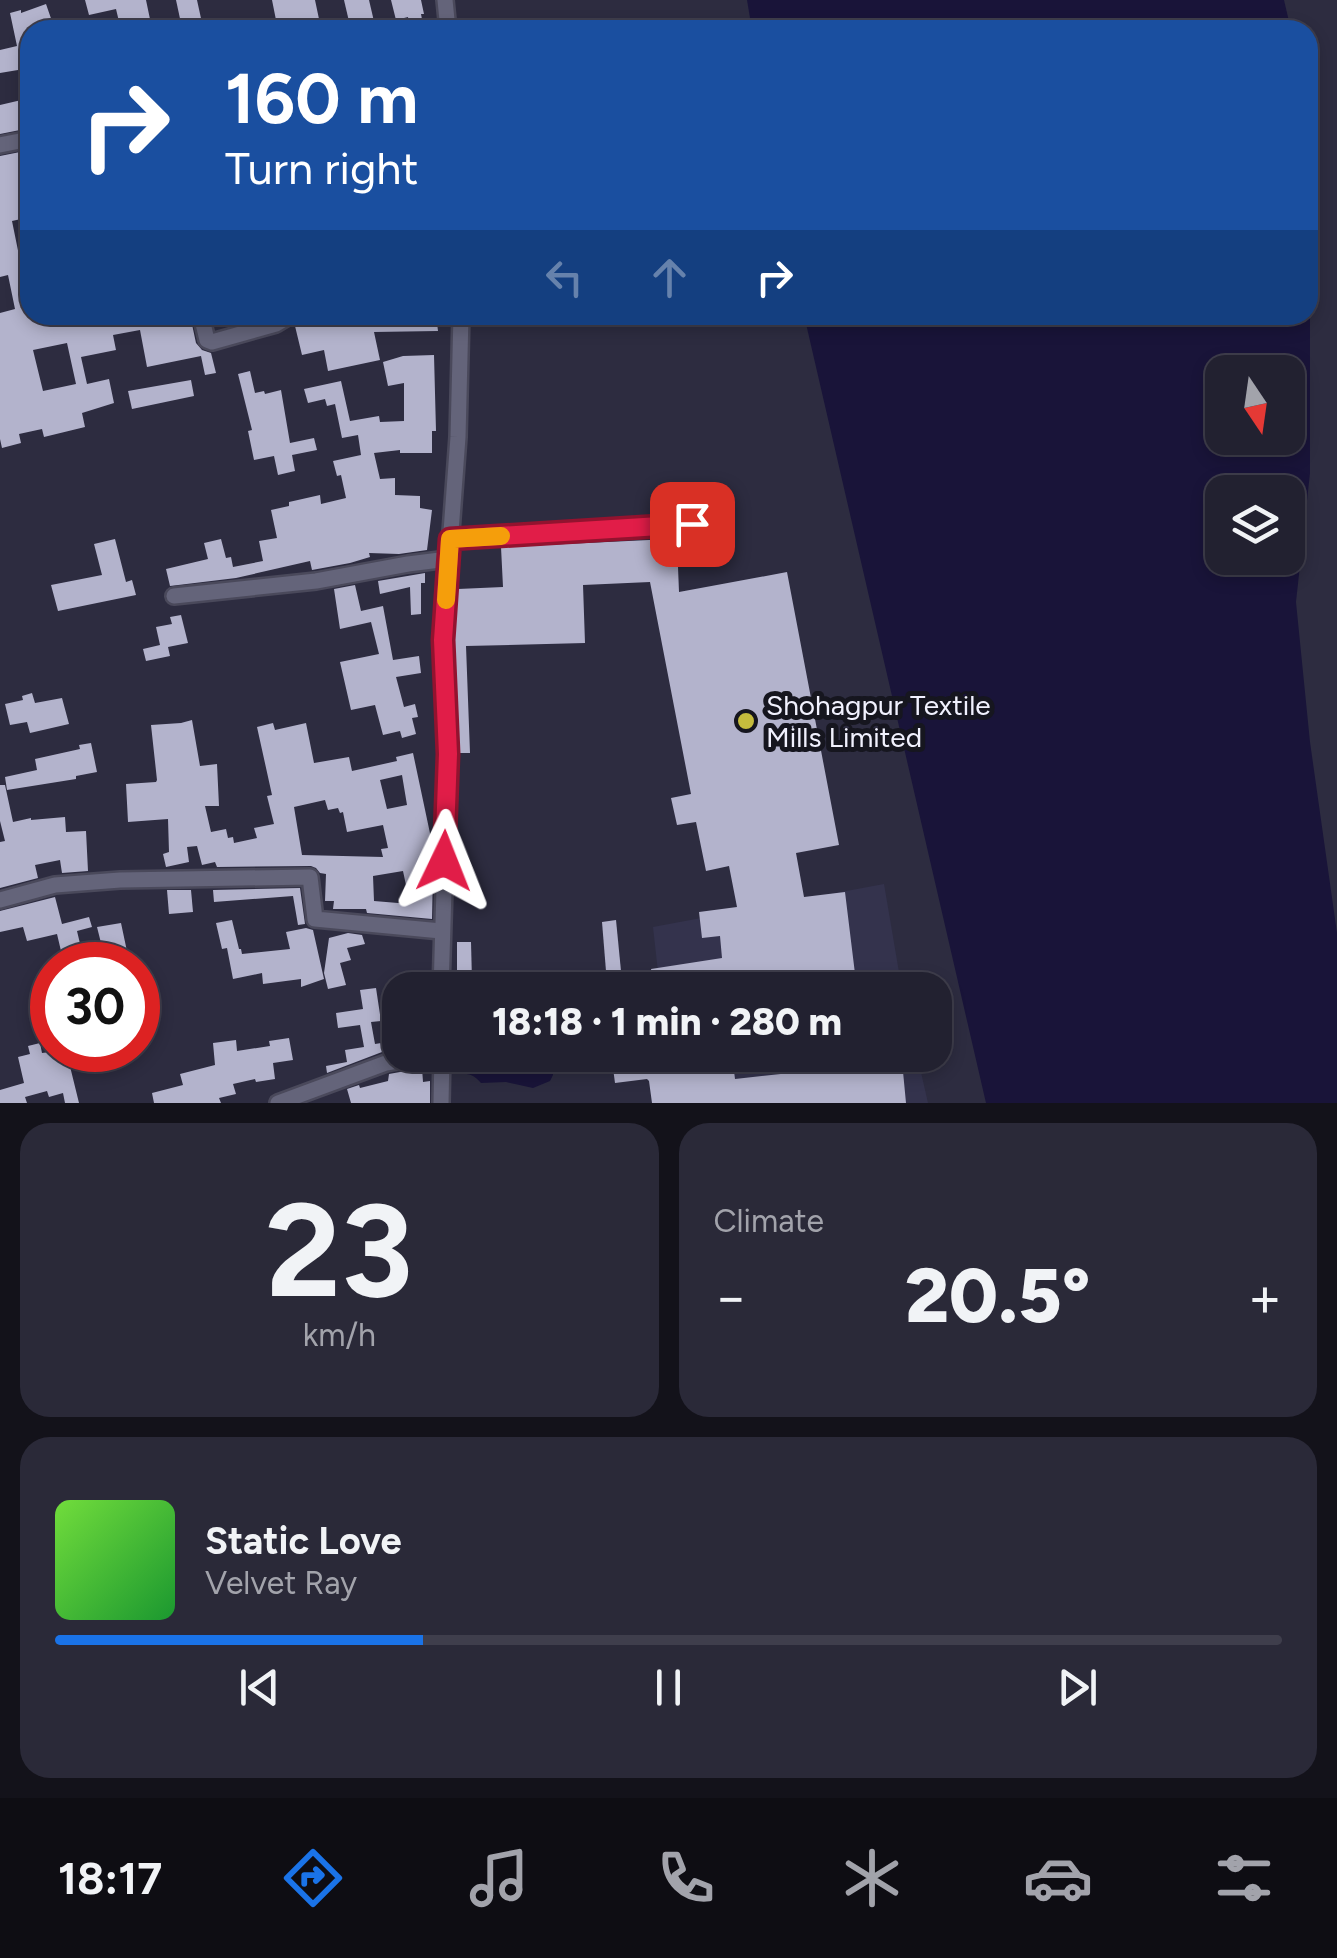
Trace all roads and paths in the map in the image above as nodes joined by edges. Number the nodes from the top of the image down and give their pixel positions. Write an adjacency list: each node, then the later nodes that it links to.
1 (203, 325): 2 (street)
2 (272, 325)
3 (461, 325): 5 (street)
4 (692, 524): 5 (lane)
5 (450, 539): 6 (street)
6 (448, 559): 7 (street); 9 (street)
7 (174, 596)
8 (0, 900): 9 (street)
9 (442, 932): 10 (street)
10 (442, 972)
11 (382, 1064): 13 (street)
12 (442, 1072): 14 (street)
13 (278, 1103)
14 (442, 1103)

